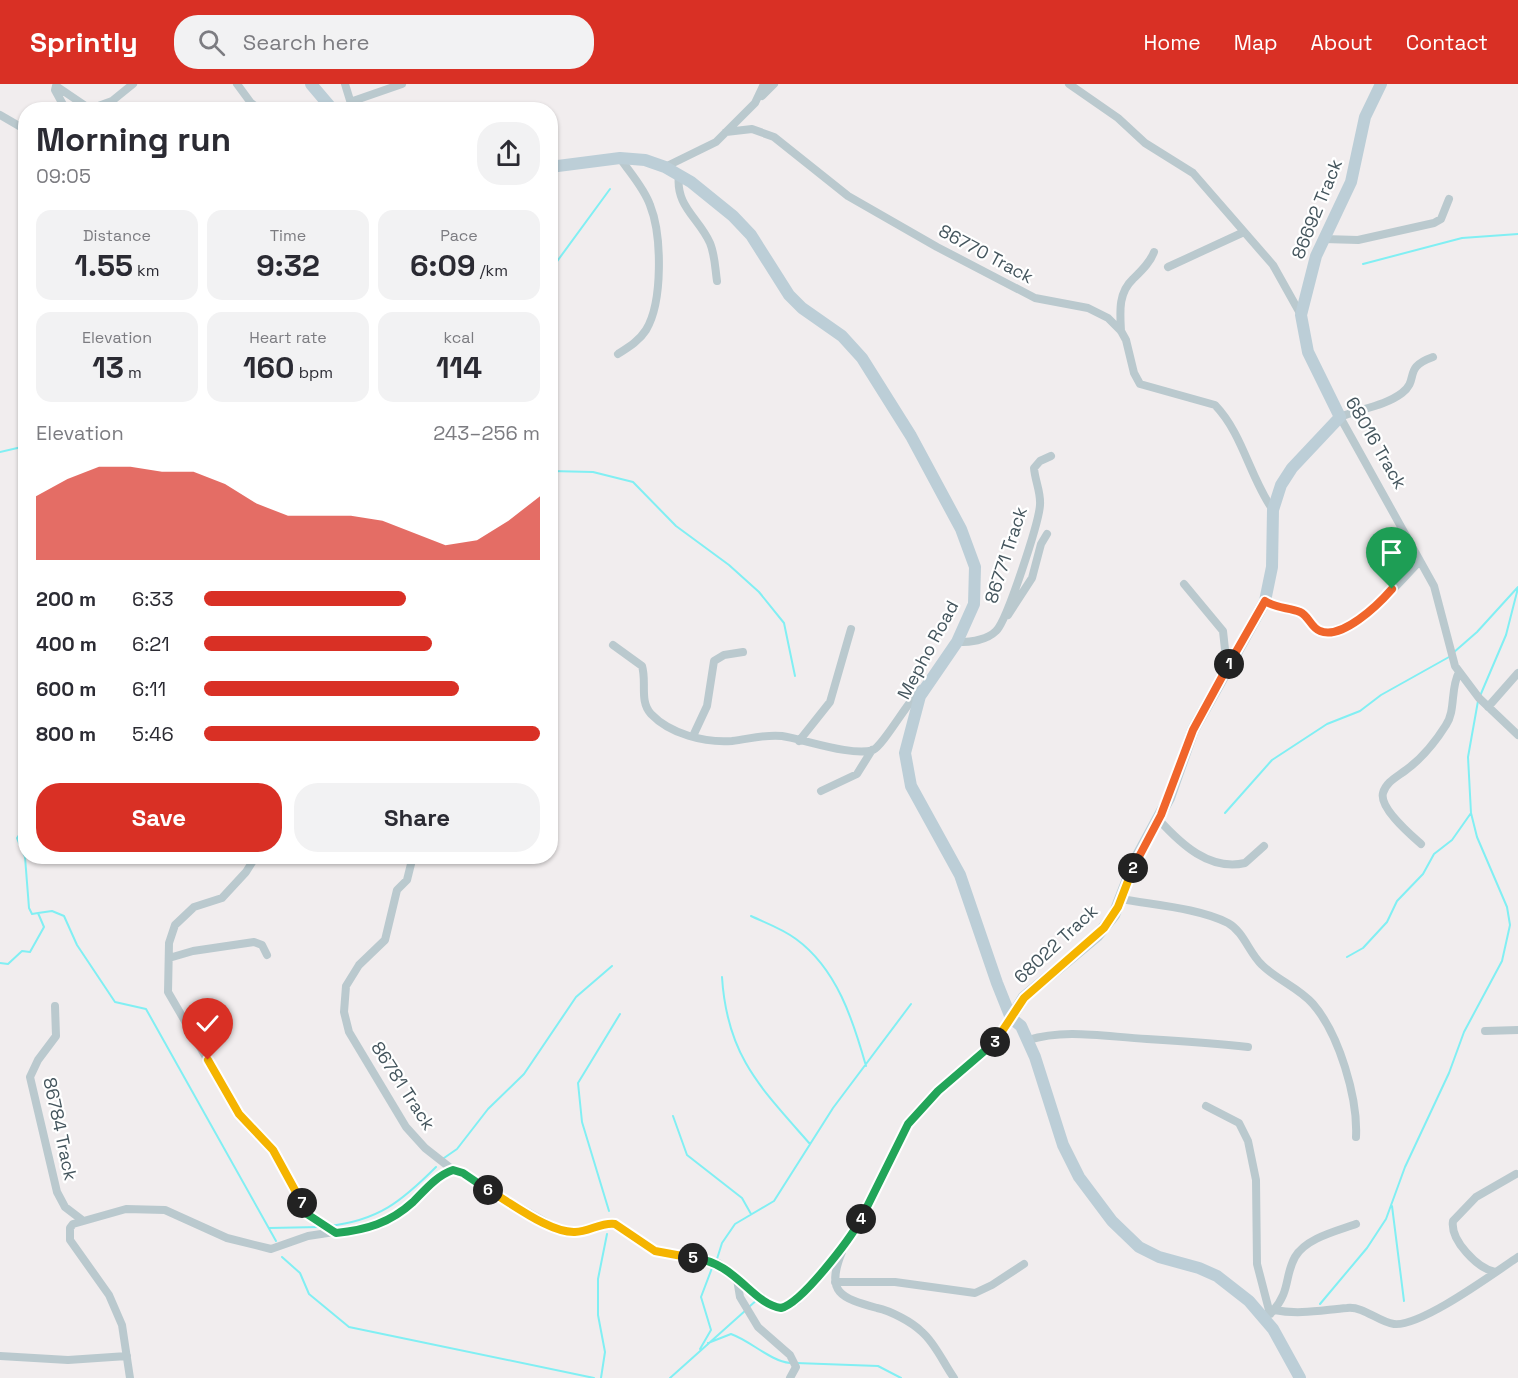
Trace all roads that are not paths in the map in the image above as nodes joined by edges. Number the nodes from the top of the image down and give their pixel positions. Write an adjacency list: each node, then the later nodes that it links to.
1 (133, 84): 12 (street)
2 (237, 84): 13 (street)
3 (311, 84): 14 (street)
4 (345, 84): 15 (street)
5 (402, 84): 16 (street)
6 (764, 84): 17 (street)
7 (774, 84): 17 (street)
8 (1069, 84): 26 (street, 68016 Track)
9 (1381, 84): 27 (street, 86692 Track)
10 (62, 102): 11 (street)
11 (77, 102)
12 (109, 102)
13 (250, 102)
14 (326, 102)
15 (352, 102)
16 (360, 102)
17 (755, 103): 20 (street)
18 (0, 115): 19 (street)
19 (18, 125)
20 (726, 132): 23 (street); 32 (street, 86770 Track)
21 (620, 158): 22 (street, Mepho Road); 23 (street, Mepho Road); 33 (street)
22 (558, 166)
23 (665, 167): 24 (street, Mepho Road)
24 (679, 176): 30 (street); 44 (street, Mepho Road)
25 (1449, 199): 27 (street)
26 (1244, 232): 29 (street); 31 (street, 68016 Track)
27 (1324, 239): 31 (street, 86692 Track)
28 (1154, 252): 32 (street)
29 (1168, 267)
30 (717, 281)
31 (1301, 315): 35 (street, 68016 Track)
32 (1122, 331): 37 (street)
33 (618, 354)
34 (1433, 357): 35 (street)
35 (1340, 417): 37 (street, 68022 Track); 39 (street, 68016 Track)
36 (1051, 456): 42 (street, 86771 Track)
37 (1273, 510): 41 (street, 68022 Track)
38 (1047, 534): 42 (street)
39 (1420, 561): 41 (street); 48 (street, 68016 Track)
40 (1184, 584): 47 (street)
41 (1265, 601): 47 (street, 68022 Track)
42 (1001, 625): 44 (street, 86771 Track)
43 (850, 629): 54 (street)
44 (957, 642): 50 (street, Mepho Road)
45 (613, 645): 53 (street)
46 (743, 652): 53 (street)
47 (1227, 668): 57 (street, 68022 Track)
48 (1459, 672): 51 (street, 68016 Track); 58 (street)
49 (1518, 673): 51 (street)
50 (927, 683): 55 (street); 66 (street, Mepho Road)
51 (1488, 707): 52 (street, 68016 Track)
52 (1518, 735)
53 (693, 736): 54 (street)
54 (799, 741): 55 (street)
55 (872, 750): 56 (street)
56 (821, 792)
57 (1159, 820): 59 (street); 62 (street, 68022 Track)
58 (1421, 844)
59 (1264, 846)
60 (251, 864): 64 (street)
61 (411, 864): 73 (street, 86781 Track)
62 (1121, 899): 66 (street, 68022 Track); 72 (street)
63 (267, 955): 64 (street)
64 (169, 958): 77 (street)
65 (55, 1006): 75 (street, 86784 Track)
66 (1011, 1018): 69 (street, Mepho Road); 78 (street, 68022 Track)
67 (1518, 1030): 68 (street)
68 (1485, 1031)
69 (1028, 1040): 70 (street); 84 (street, Mepho Road)
70 (1248, 1047)
71 (1206, 1106): 84 (street)
72 (1356, 1137)
73 (453, 1170): 77 (street); 82 (street, 68022 Track)
74 (1516, 1174): 81 (street)
75 (82, 1220): 77 (street); 86 (street)
76 (1356, 1224): 84 (street)
77 (336, 1233)
78 (845, 1246): 82 (street, 68022 Track); 83 (street)
79 (1518, 1257): 81 (street)
80 (1024, 1264): 83 (street)
81 (1495, 1272): 84 (street)
82 (736, 1278): 88 (street)
83 (835, 1282): 89 (street)
84 (1270, 1314): 90 (street, Mepho Road)
85 (0, 1356): 86 (street)
86 (128, 1356): 87 (street)
87 (131, 1376)
88 (790, 1378)
89 (954, 1378)
90 (1300, 1378)

